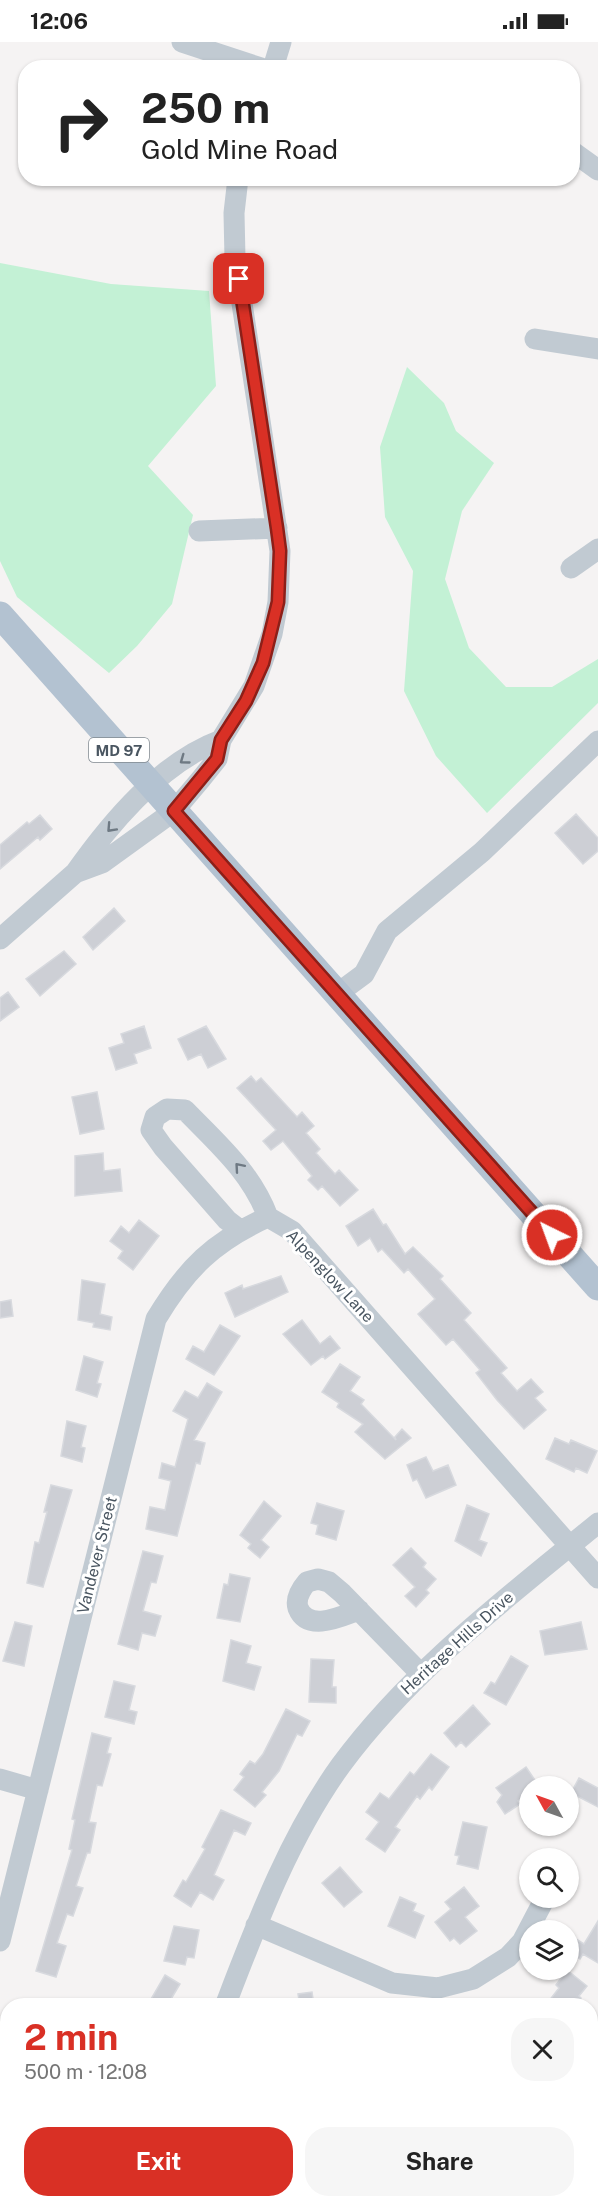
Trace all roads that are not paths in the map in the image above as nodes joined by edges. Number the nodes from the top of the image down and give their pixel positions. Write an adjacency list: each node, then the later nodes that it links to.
1 (182, 42): 3 (street)
2 (281, 42): 4 (street)
3 (237, 60)
4 (275, 60)
5 (580, 157): 6 (street)
6 (598, 170)
7 (237, 186): 10 (street)
8 (535, 339): 9 (street)
9 (598, 349)
10 (277, 528): 11 (street); 15 (street)
11 (199, 531)
12 (598, 549): 13 (street)
13 (571, 568)
14 (0, 615): 17 (main road, MD 97)
15 (221, 740): 17 (street, one-way to 17); 18 (street)
16 (598, 741): 21 (street)
17 (150, 785): 18 (main road, MD 97); 19 (street, one-way to 19)
18 (174, 811): 19 (street); 21 (main road, MD 97)
19 (75, 873): 20 (street)
20 (0, 939)
21 (337, 994): 24 (main road, MD 97)
22 (268, 1217): 23 (street, Vandever Street); 23 (street, one-way to 23); 26 (street, Alpenglow Lane)
23 (240, 1230): 31 (street, Vandever Street)
24 (598, 1287)
25 (598, 1523): 26 (street, Heritage Hills Drive)
26 (570, 1546): 27 (street, Alpenglow Lane); 29 (street, Heritage Hills Drive)
27 (598, 1578)
28 (359, 1610): 29 (street)
29 (420, 1672): 33 (street, Heritage Hills Drive)
30 (0, 1779): 31 (street)
31 (38, 1790): 34 (street, Vandever Street)
32 (540, 1908): 33 (street)
33 (256, 1925): 35 (street, Heritage Hills Drive)
34 (0, 1941)
35 (228, 1998)

